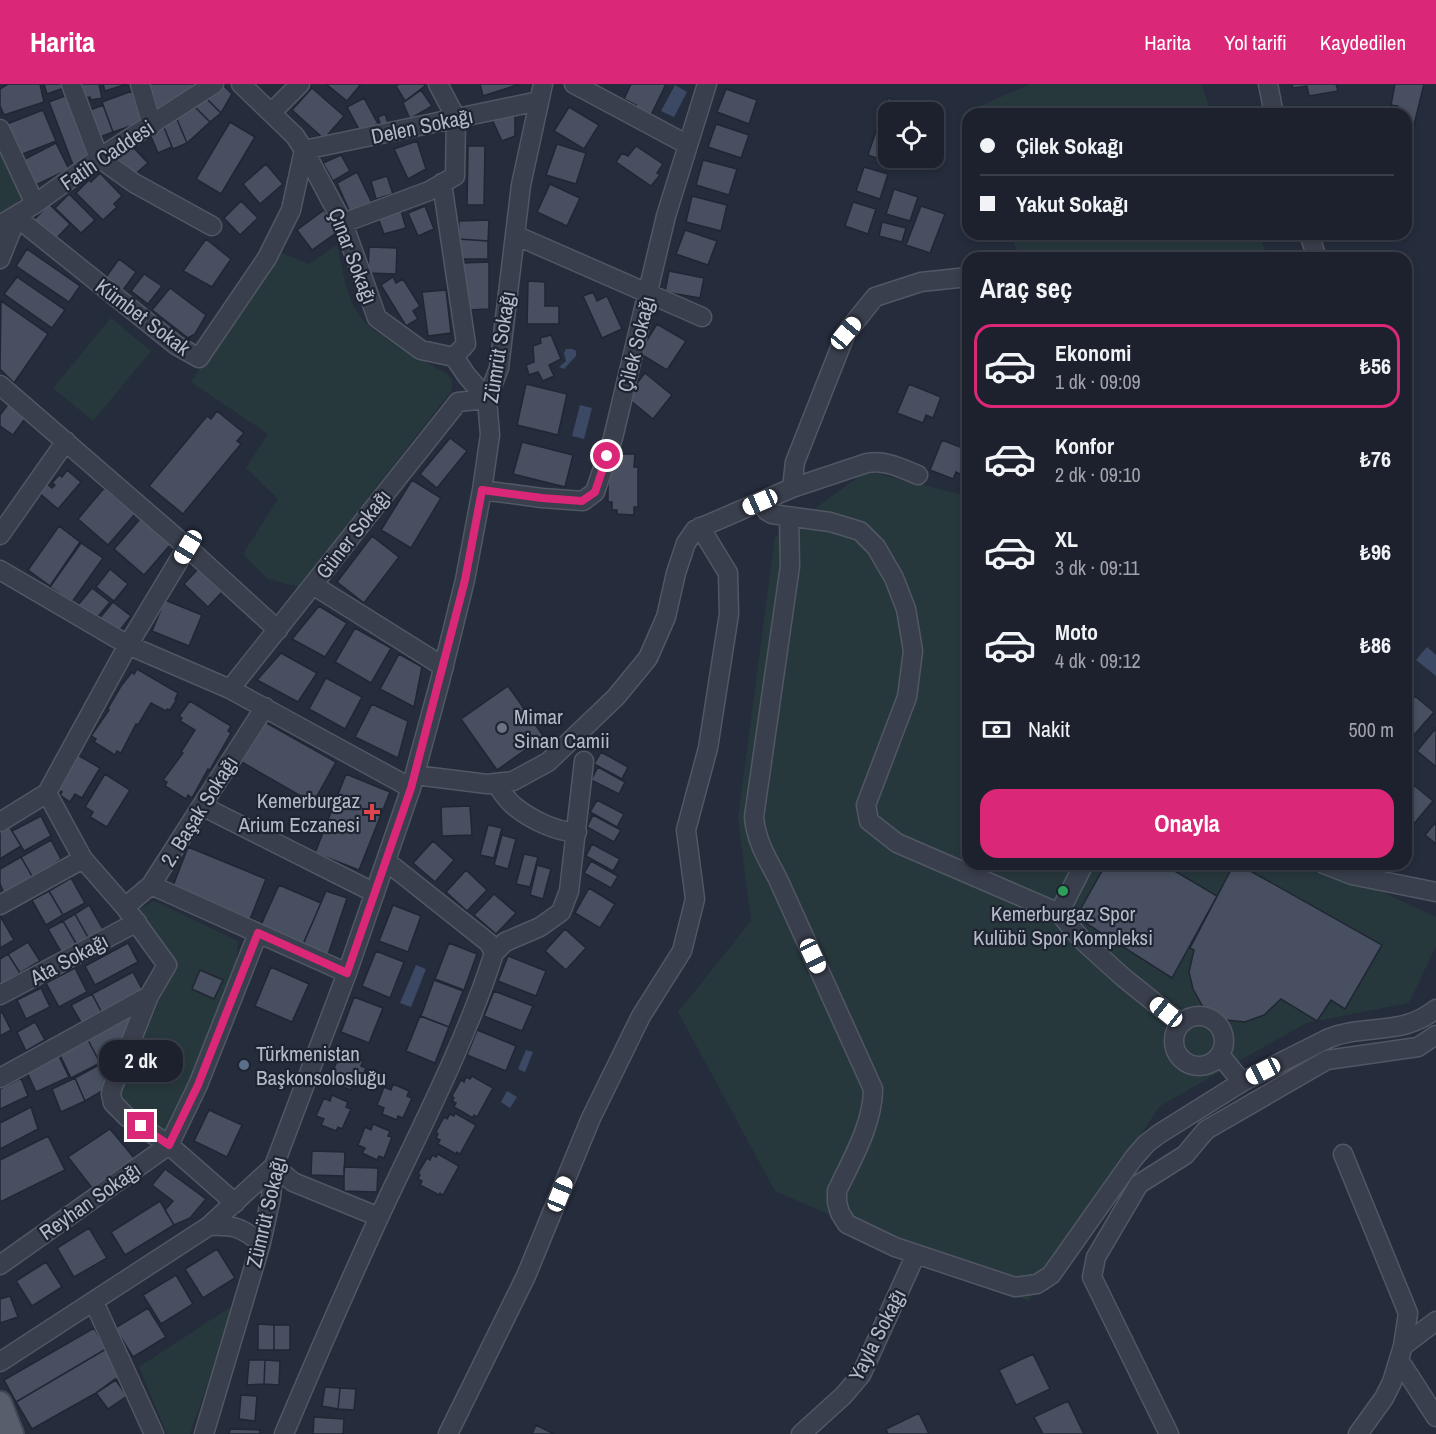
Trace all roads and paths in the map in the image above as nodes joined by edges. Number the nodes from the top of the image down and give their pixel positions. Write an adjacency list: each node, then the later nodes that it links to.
1 (71, 84): 18 (street)
2 (140, 84): 14 (street)
3 (214, 84): 14 (street, Fatih Caddesi)
4 (241, 84): 12 (street, Çınar Sokağı)
5 (300, 84): 12 (street)
6 (438, 84): 13 (street)
7 (574, 84): 16 (street)
8 (707, 84): 16 (street, Çilek Sokağı)
9 (1268, 84): 11 (street)
10 (541, 92): 13 (street, Delen Sokağı); 25 (street, Zümrüt Sokağı)
11 (1273, 108)
12 (271, 113): 17 (street, Çınar Sokağı)
13 (456, 118): 17 (street, Delen Sokağı); 19 (street)
14 (152, 125): 18 (street, Fatih Caddesi)
15 (0, 129): 20 (street)
16 (688, 145): 28 (street, Çilek Sokağı)
17 (304, 150): 21 (street, Kümbet Sokak); 22 (street, Çınar Sokağı)
18 (99, 158): 20 (street, Fatih Caddesi); 24 (street)
19 (442, 183): 22 (street); 30 (street)
20 (35, 204): 21 (street, Fatih Caddesi)
21 (18, 214): 23 (street, Fatih Caddesi); 26 (street)
22 (344, 223): 30 (street, Çınar Sokağı)
23 (0, 225)
24 (212, 226)
25 (515, 235): 28 (street); 33 (street, Zümrüt Sokağı)
26 (0, 259)
27 (962, 279): 37 (street)
28 (647, 295): 29 (street); 38 (street, Çilek Sokağı)
29 (702, 318)
30 (454, 357): 31 (street)
31 (467, 376): 33 (street); 34 (street, Güner Sokağı)
32 (0, 385): 35 (street)
33 (487, 399): 34 (street); 38 (street, Zümrüt Sokağı)
34 (458, 402): 45 (street, Güner Sokağı)
35 (66, 441): 42 (street); 43 (street)
36 (918, 475): 37 (street)
37 (792, 488): 39 (street)
38 (482, 490): 48 (street, Zümrüt Sokağı)
39 (760, 502): 40 (street); 41 (street)
40 (789, 517): 67 (street); 87 (street)
41 (700, 527): 53 (street); 99 (street)
42 (0, 535)
43 (188, 547): 46 (street); 47 (street)
44 (0, 570): 47 (street)
45 (313, 585): 46 (street, Güner Sokağı); 48 (street)
46 (278, 630): 49 (street, Güner Sokağı)
47 (128, 645): 49 (street); 54 (street)
48 (444, 667): 52 (street, Zümrüt Sokağı)
49 (230, 689): 50 (street)
50 (265, 707): 52 (street); 55 (street, 2. Başak Sokağı)
51 (584, 761): 57 (street)
52 (413, 781): 53 (street); 59 (street, Zümrüt Sokağı)
53 (495, 783): 57 (street)
54 (47, 793): 56 (street); 58 (street)
55 (202, 806): 62 (street, 2. Başak Sokağı); 64 (street)
56 (0, 822)
57 (577, 832): 70 (street)
58 (83, 860): 65 (street); 66 (street)
59 (386, 861): 64 (street, Zümrüt Sokağı); 70 (street)
60 (1081, 870): 67 (street)
61 (1339, 870): 63 (street)
62 (151, 885): 66 (street, 2. Başak Sokağı); 69 (street)
63 (1436, 892)
64 (375, 893): 71 (street, Zümrüt Sokağı)
65 (0, 906)
66 (126, 907): 68 (street)
67 (1059, 913): 75 (street)
68 (137, 922): 72 (street, Ata Sokağı); 73 (street)
69 (258, 933): 71 (street); 80 (street, Reyhan Sokağı)
70 (494, 953): 84 (street)
71 (347, 973): 82 (street, Zümrüt Sokağı)
72 (0, 995)
73 (149, 996): 78 (street); 80 (street)
74 (1436, 1009): 79 (street)
75 (1180, 1023): 77 (street); 77 (street)
76 (1436, 1035): 101 (street)
77 (1220, 1054): 79 (street)
78 (0, 1078)
79 (1242, 1082): 87 (street)
80 (169, 1145): 83 (street); 88 (street, Reyhan Sokağı)
81 (1343, 1154): 91 (street)
82 (274, 1166): 83 (street); 84 (street); 86 (street, Zümrüt Sokağı)
83 (235, 1203): 85 (street)
84 (380, 1217): 98 (street)
85 (209, 1226): 86 (street); 89 (street)
86 (261, 1243): 97 (street, Zümrüt Sokağı)
87 (916, 1254): 100 (street, Yayla Sokağı)
88 (0, 1265)
89 (94, 1302): 92 (street); 96 (street)
90 (1436, 1321): 91 (street)
91 (1401, 1353): 94 (street); 102 (street)
92 (0, 1362)
93 (0, 1403): 95 (main road)
94 (1436, 1417)
95 (12, 1434)
96 (154, 1434)
97 (204, 1434)
98 (284, 1434)
99 (448, 1434)
100 (801, 1434)
101 (1169, 1434)
102 (1358, 1434)

